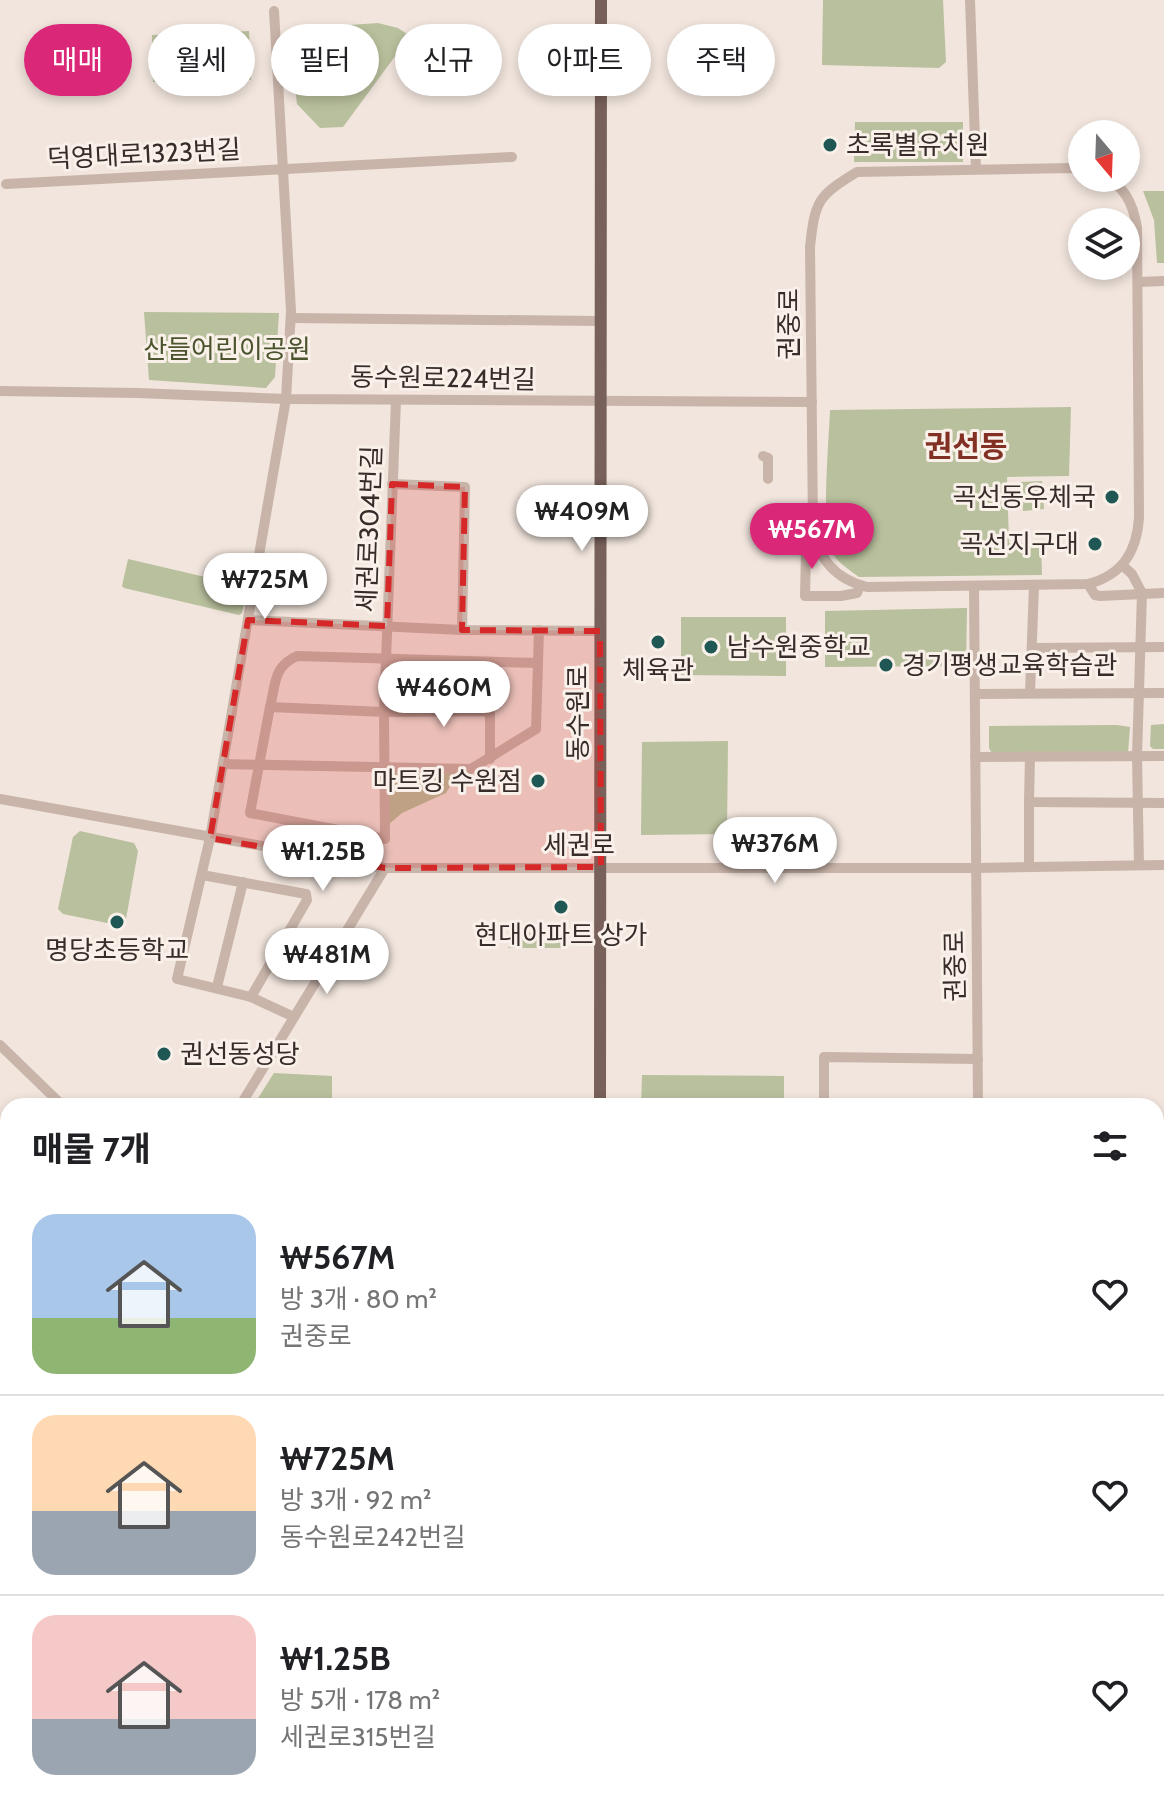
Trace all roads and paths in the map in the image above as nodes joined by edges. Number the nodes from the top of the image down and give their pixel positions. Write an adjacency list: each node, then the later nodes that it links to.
1 (601, 0): 13 (main road, 동수원로)
2 (970, 0): 7 (street)
3 (274, 11): 5 (street)
4 (512, 157): 5 (street, 덕영대로1323번길)
5 (284, 167): 8 (street, 덕영대로1323번길); 12 (street)
6 (1068, 168): 7 (street, 권중로)
7 (976, 169): 18 (street, 권중로)
8 (6, 184)
9 (1122, 192): 11 (street)
10 (1164, 281): 11 (street)
11 (1139, 282): 23 (street)
12 (291, 318): 13 (street); 15 (street)
13 (599, 321): 17 (main road, 동수원로)
14 (0, 391): 15 (street, 동수원로224번길)
15 (286, 399): 16 (street, 동수원로224번길); 30 (street)
16 (396, 400): 17 (street, 동수원로224번길); 21 (street, 세권로304번길)
17 (599, 402): 18 (street, 동수원로224번길); 34 (main road, 동수원로)
18 (812, 402): 22 (street, 권중로)
19 (763, 456): 20 (street)
20 (768, 479)
21 (392, 484): 31 (street, 세권로304번길); 32 (street)
22 (816, 544): 25 (street); 25 (street, 권중로)
23 (1122, 565): 24 (street); 28 (street)
24 (1088, 584): 27 (street); 28 (street)
25 (860, 585): 26 (street)
26 (974, 586): 27 (street); 43 (street, 권중로)
27 (1034, 586): 37 (street)
28 (1142, 593): 29 (street); 35 (street)
29 (1164, 593)
30 (248, 620): 31 (street); 51 (street)
31 (387, 626): 32 (street); 38 (street, 세권로304번길)
32 (462, 630): 33 (street)
33 (539, 630): 34 (street); 39 (street)
34 (600, 631): 61 (main road, 동수원로)
35 (1142, 647): 36 (street); 37 (street); 41 (street)
36 (1164, 647)
37 (1032, 648): 40 (street)
38 (386, 659): 39 (street, 세권로304번길); 44 (street, 세권로304번길); 45 (street, 세권로304번길)
39 (538, 663): 50 (street)
40 (1030, 693): 41 (street); 43 (street)
41 (1141, 693): 42 (street); 47 (street)
42 (1164, 693)
43 (975, 694): 49 (street, 권중로)
44 (270, 707): 45 (street); 52 (street, 세권로304번길)
45 (384, 712): 50 (street); 53 (street, 세권로304번길)
46 (1030, 756): 47 (street); 49 (street); 55 (street)
47 (1137, 756): 48 (street); 56 (street)
48 (1164, 756)
49 (975, 757): 64 (street, 권중로)
50 (490, 759): 53 (street)
51 (223, 764): 52 (street); 58 (street)
52 (259, 765): 53 (street); 53 (street, 세권로304번길)
53 (384, 766)
54 (0, 799): 58 (street, 세권로)
55 (1029, 802): 56 (street); 62 (street)
56 (1138, 803): 57 (street); 59 (street)
57 (1164, 803)
58 (210, 838): 63 (street, 세권로); 65 (street)
59 (1139, 865): 60 (street, 세권로); 62 (street, 세권로)
60 (1164, 865)
61 (601, 867): 63 (street, 세권로); 64 (street, 세권로); 74 (main road, 동수원로)
62 (1029, 867): 64 (street, 세권로)
63 (385, 868): 69 (street)
64 (976, 868): 71 (street, 권중로)
65 (202, 875): 66 (street); 67 (street)
66 (243, 882): 67 (street); 68 (street)
67 (217, 987): 68 (street)
68 (251, 997): 69 (street)
69 (294, 1017): 73 (street)
70 (0, 1045): 72 (street)
71 (978, 1059): 75 (street); 76 (street, 권중로)
72 (55, 1098)
73 (245, 1098)
74 (600, 1098)
75 (824, 1098)
76 (978, 1098)

